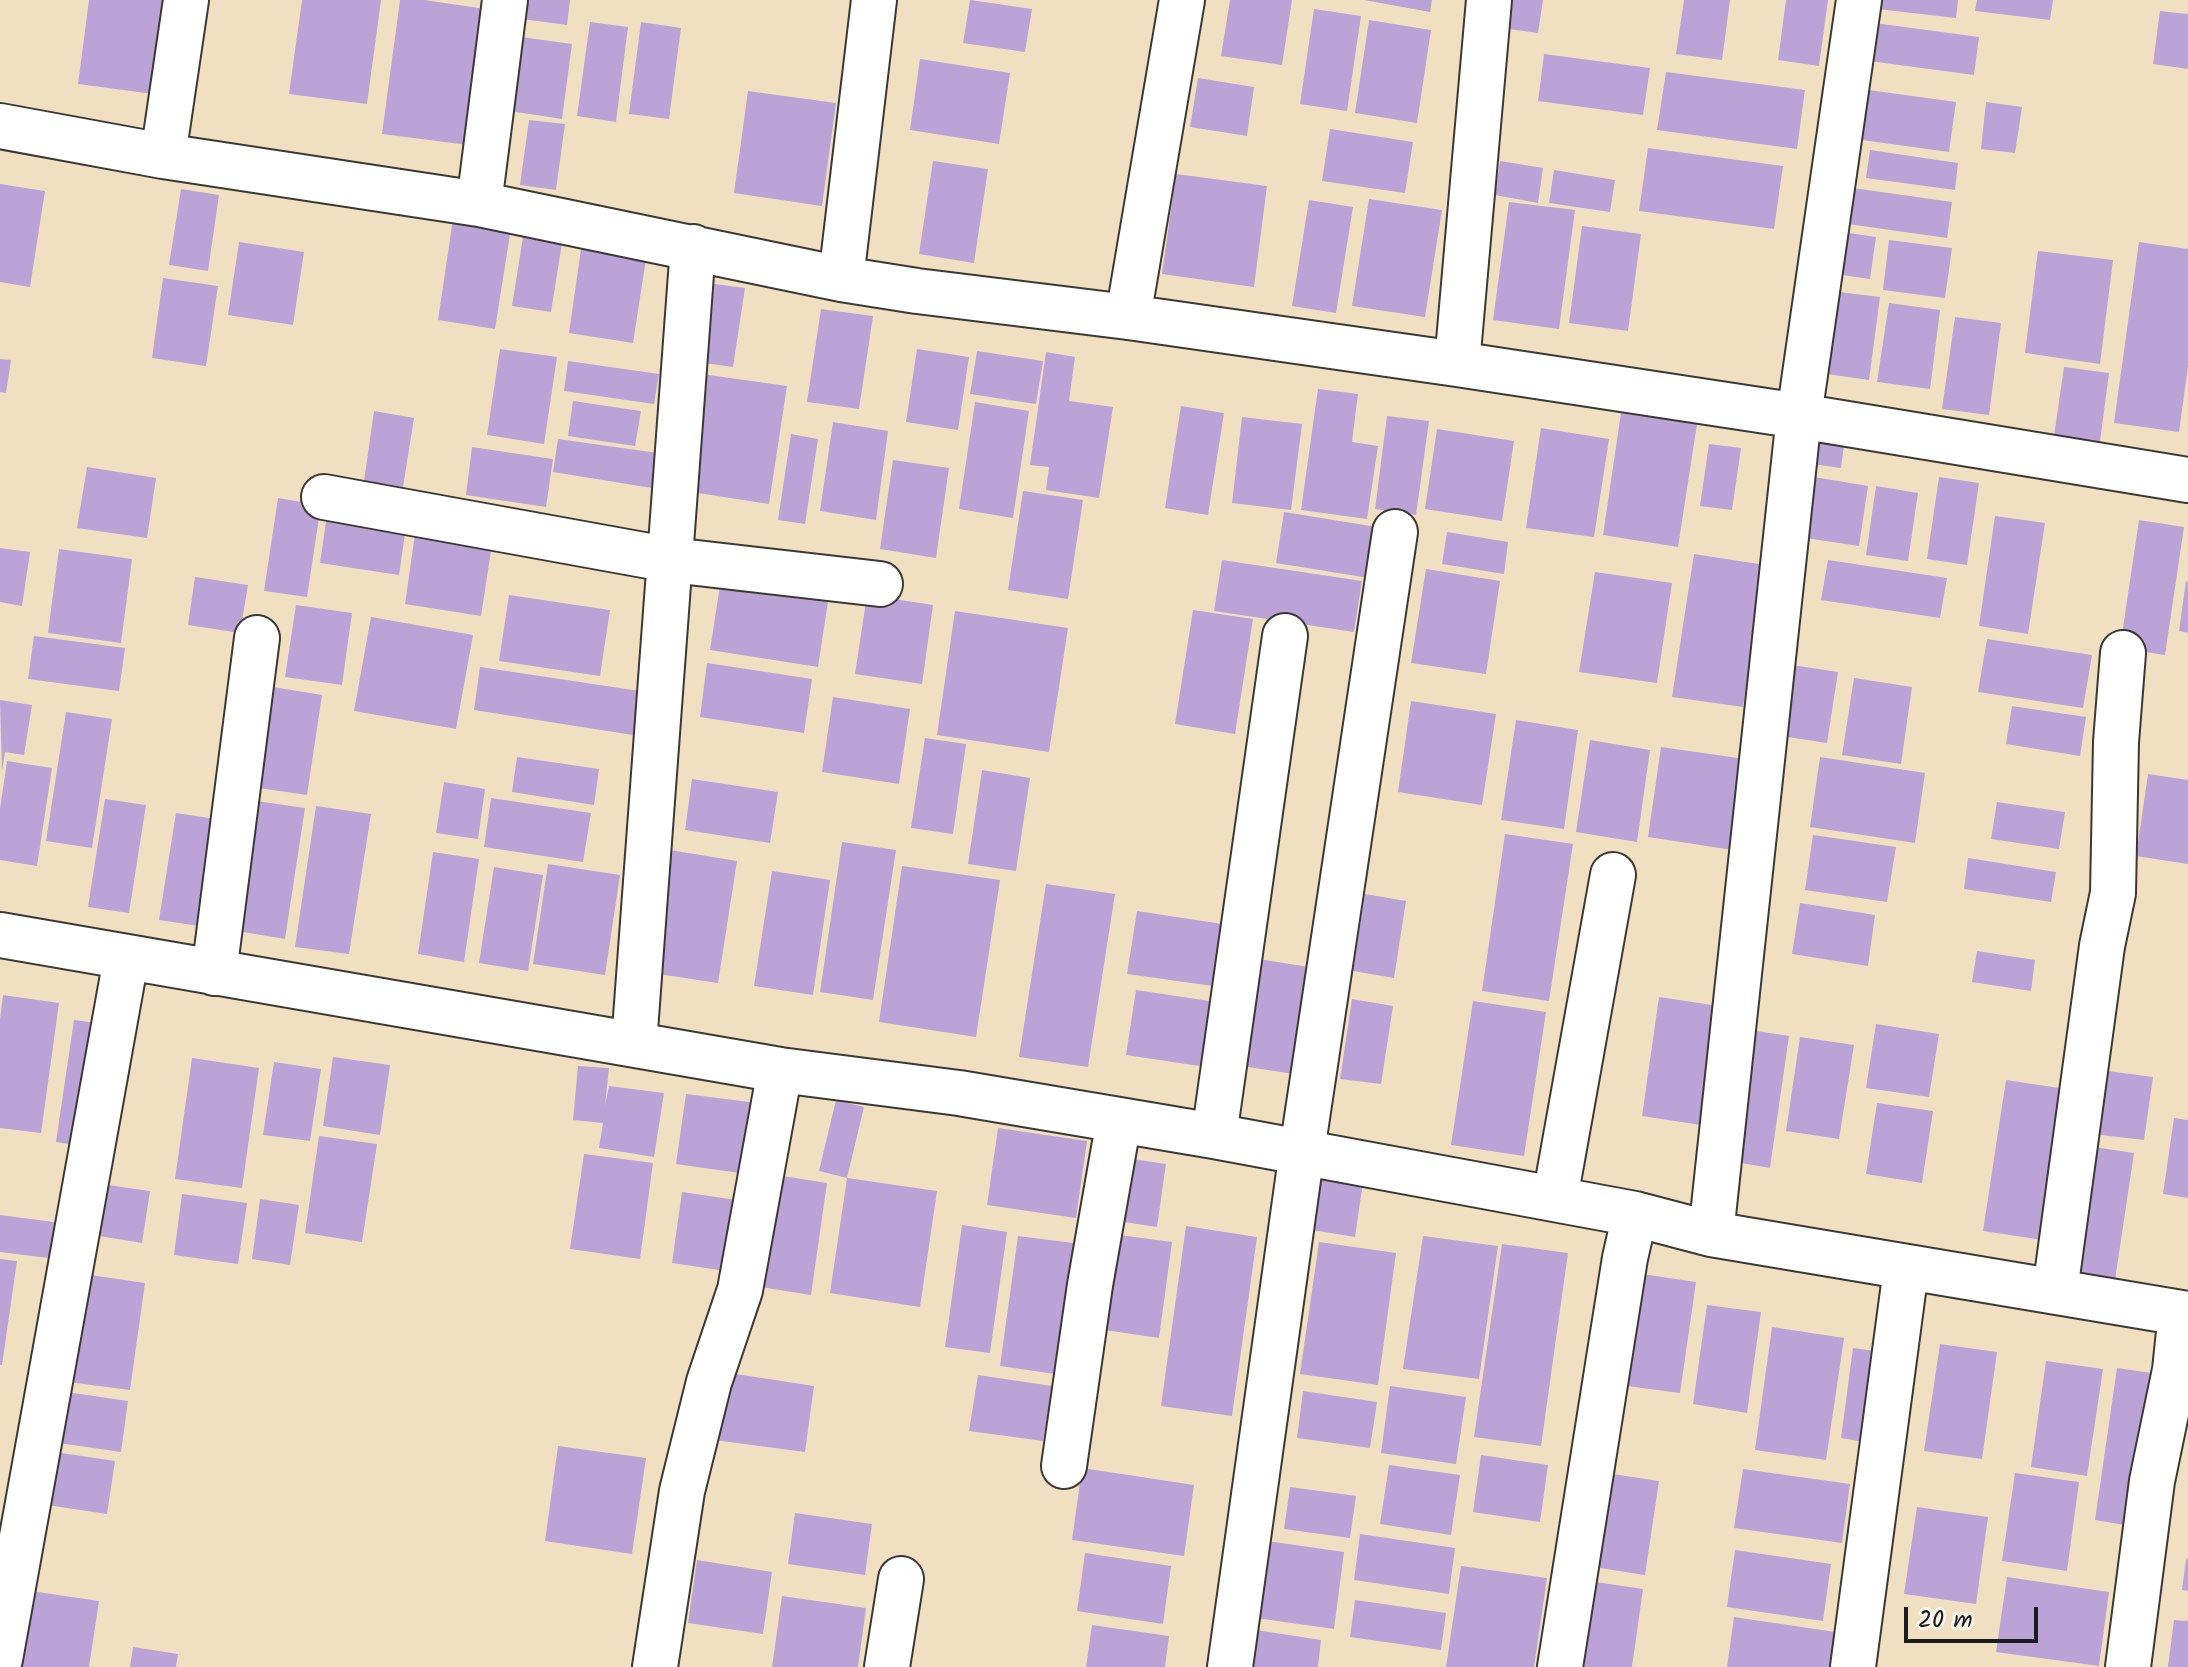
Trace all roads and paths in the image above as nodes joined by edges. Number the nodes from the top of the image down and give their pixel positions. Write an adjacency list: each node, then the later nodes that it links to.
1 (186, 0): 8 (street)
2 (505, 0): 9 (street)
3 (874, 0): 11 (street)
4 (1182, 0): 12 (street)
5 (1489, 0): 13 (street)
6 (1859, 0): 14 (street)
7 (0, 126): 8 (street)
8 (163, 156): 9 (street)
9 (479, 204): 10 (street)
10 (693, 247): 11 (street); 18 (street)
11 (841, 279): 12 (street)
12 (1128, 317): 13 (street)
13 (1457, 364): 14 (street)
14 (1799, 416): 15 (street); 34 (street)
15 (2188, 480)
16 (324, 497): 18 (street)
17 (1395, 532): 31 (street)
18 (671, 560): 19 (street); 27 (street)
19 (880, 584)
20 (1285, 636): 30 (street)
21 (257, 638): 26 (street)
22 (2123, 653): 36 (street)
23 (1613, 875): 32 (street)
24 (0, 935): 25 (street)
25 (126, 959): 26 (street); 40 (street)
26 (214, 973): 27 (street)
27 (634, 1044): 28 (street)
28 (780, 1070): 29 (street); 41 (street)
29 (1119, 1120): 30 (street); 38 (street)
30 (1214, 1136): 31 (street)
31 (1302, 1151): 32 (street); 43 (street)
32 (1555, 1198): 33 (street)
33 (1635, 1214): 34 (street); 44 (street)
34 (1711, 1234): 35 (street)
35 (1906, 1269): 36 (street); 45 (street)
36 (2055, 1291): 37 (street)
37 (2185, 1314): 46 (street)
38 (1064, 1466)
39 (901, 1579): 42 (street)
40 (0, 1659)
41 (655, 1667)
42 (887, 1667)
43 (1230, 1667)
44 (1560, 1667)
45 (1853, 1667)
46 (2128, 1667)

